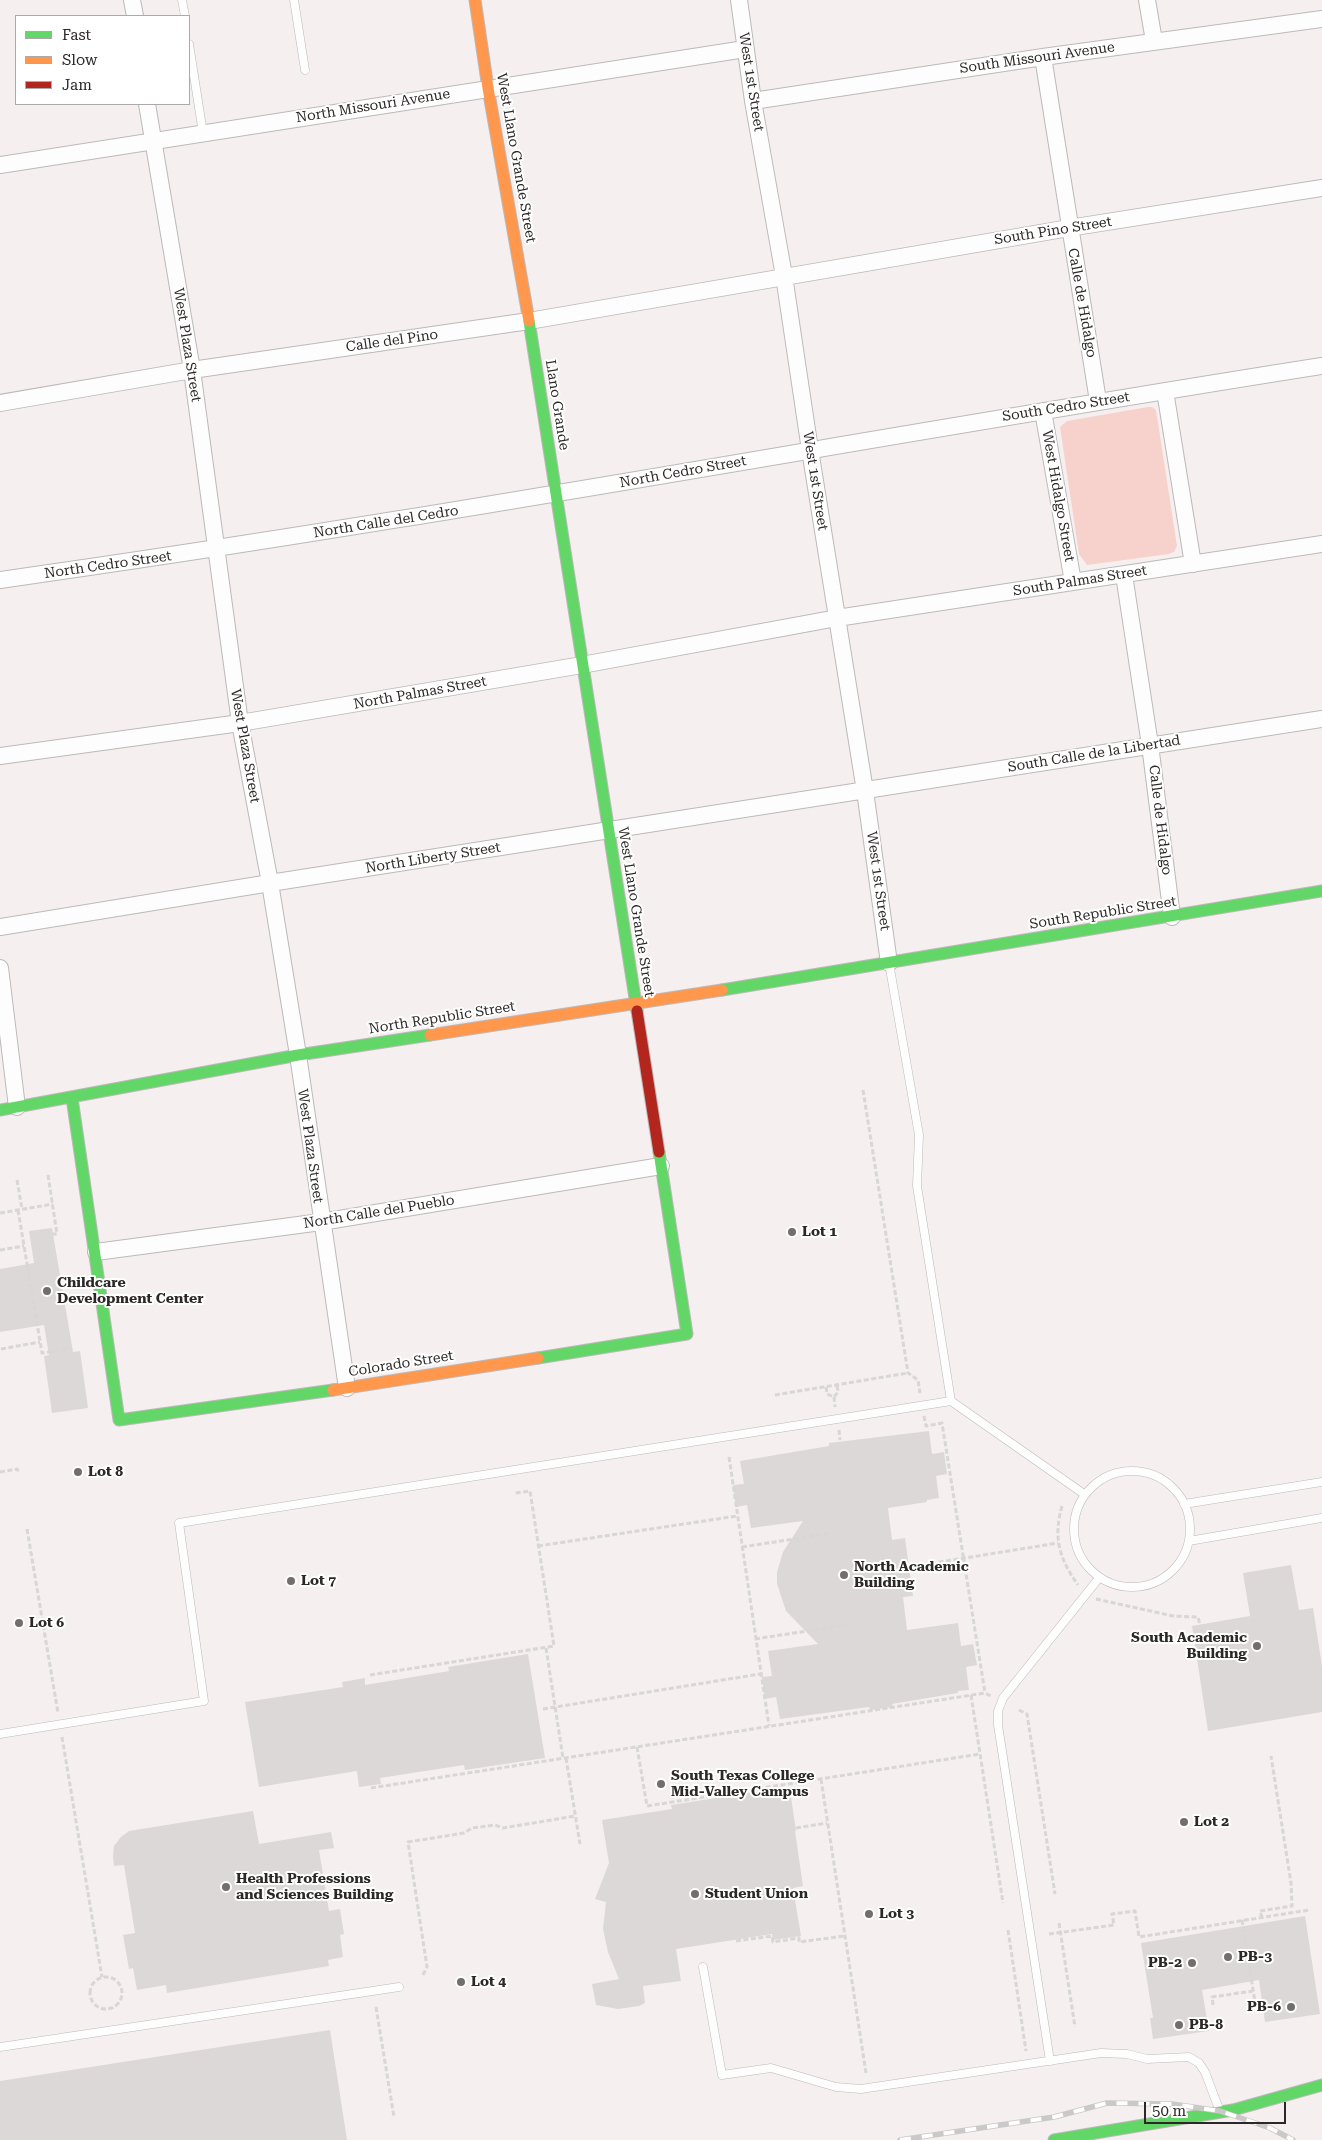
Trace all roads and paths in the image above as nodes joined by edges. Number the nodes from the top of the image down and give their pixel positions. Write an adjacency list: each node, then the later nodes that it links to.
1 (132, 0): 7 (street)
2 (182, 0): 8 (lane)
3 (294, 0): 14 (lane)
4 (475, 0): 15 (street, West Llano Grande Street)
5 (738, 0): 12 (street, West 1st Street)
6 (1147, 0): 10 (street)
7 (135, 15)
8 (184, 15)
9 (1322, 19): 10 (street, South Missouri Avenue)
10 (1154, 41): 13 (street, South Missouri Avenue)
11 (190, 50): 18 (lane)
12 (745, 50): 15 (street, North Missouri Avenue); 16 (street, West 1st Street)
13 (1043, 56): 16 (street, South Missouri Avenue); 22 (street, Calle de Hidalgo)
14 (305, 70)
15 (488, 88): 18 (street, North Missouri Avenue); 24 (street, West Llano Grande Street)
16 (753, 101): 23 (street, West 1st Street)
17 (147, 105): 19 (street, West Plaza Street)
18 (203, 133): 19 (street, North Missouri Avenue)
19 (153, 141): 20 (street, North Missouri Avenue); 26 (street, West Plaza Street)
20 (0, 165)
21 (1322, 188): 22 (street, South Pino Street)
22 (1069, 228): 23 (street, South Pino Street); 28 (street, Calle de Hidalgo)
23 (784, 276): 24 (street, Calle del Pino); 31 (street, West 1st Street)
24 (528, 321): 26 (street, Calle del Pino); 32 (street, Llano Grande)
25 (1322, 366): 27 (street, South Cedro Street)
26 (192, 370): 29 (street, Calle del Pino); 34 (street, West Plaza Street)
27 (1166, 391): 28 (street, South Cedro Street); 35 (street)
28 (1098, 401): 30 (street, South Cedro Street)
29 (0, 403)
30 (1043, 411): 31 (street, South Cedro Street); 38 (street, West Hidalgo Street)
31 (810, 450): 32 (street, North Cedro Street); 39 (street, West 1st Street)
32 (556, 494): 34 (street, North Calle del Cedro); 40 (street, West Llano Grande Street)
33 (1322, 544): 35 (street, South Palmas Street)
34 (216, 549): 37 (street, North Cedro Street); 42 (street, West Plaza Street)
35 (1193, 564): 36 (street, South Palmas Street)
36 (1124, 575): 38 (street, South Palmas Street); 43 (street, Calle de Hidalgo)
37 (0, 580)
38 (1073, 582): 39 (street, South Palmas Street)
39 (837, 618): 40 (street, North Palmas Street); 45 (street, West 1st Street)
40 (582, 665): 42 (street, North Palmas Street); 46 (street, West Llano Grande Street)
41 (1322, 720): 43 (street, South Calle de la Libertad)
42 (240, 723): 44 (street, North Palmas Street); 47 (street, West Plaza Street)
43 (1150, 745): 45 (street, South Calle de la Libertad); 49 (street, Calle de Hidalgo)
44 (0, 756)
45 (865, 791): 46 (street, North Liberty Street); 51 (street, West 1st Street)
46 (608, 831): 47 (street, North Liberty Street); 53 (street, West Llano Grande Street)
47 (270, 883): 50 (street, North Liberty Street); 54 (street, West Plaza Street)
48 (1322, 891): 49 (street, South Republic Street)
49 (1172, 917): 51 (street, South Republic Street)
50 (0, 927)
51 (889, 963): 53 (street, North Republic Street); 81 (lane)
52 (0, 968): 57 (street)
53 (636, 1004): 54 (street, North Republic Street); 59 (street, West Llano Grande Street)
54 (298, 1055): 56 (street, North Republic Street); 65 (street, West Plaza Street)
55 (864, 1090): 74 (path)
56 (72, 1098): 57 (street, North Republic Street); 69 (street)
57 (17, 1107): 58 (street, North Republic Street)
58 (0, 1110)
59 (661, 1166): 65 (street, North Calle del Pueblo); 70 (street, West Llano Grande Street)
60 (48, 1175): 62 (path)
61 (17, 1180): 63 (path)
62 (53, 1204): 63 (path); 66 (path)
63 (20, 1210): 64 (path); 67 (path)
64 (0, 1213)
65 (321, 1222): 69 (street, North Calle del Pueblo); 77 (street, West Plaza Street)
66 (53, 1234)
67 (24, 1246): 68 (path); 71 (path)
68 (0, 1250)
69 (96, 1252): 77 (street, Colorado Street)
70 (688, 1334): 77 (street, Colorado Street)
71 (40, 1342): 72 (path); 73 (path)
72 (0, 1349)
73 (71, 1349)
74 (908, 1373): 75 (path); 79 (path)
75 (837, 1385): 76 (path); 80 (path)
76 (826, 1387): 78 (path); 80 (path)
77 (347, 1388)
78 (775, 1395)
79 (920, 1396)
80 (834, 1397): 82 (path)
81 (950, 1401): 89 (lane); 117 (lane)
82 (835, 1410)
83 (926, 1426): 100 (path)
84 (729, 1457): 92 (path)
85 (0, 1472): 86 (path)
86 (18, 1472)
87 (1322, 1482): 90 (lane)
88 (515, 1493): 98 (path)
89 (1084, 1494): 90 (lane); 102 (lane)
90 (1184, 1504): 96 (lane)
91 (1062, 1506): 97 (path)
92 (737, 1516): 98 (path); 99 (path)
93 (1322, 1518): 96 (lane)
94 (28, 1529): 115 (path)
95 (833, 1533): 99 (path)
96 (1189, 1541): 102 (lane)
97 (1058, 1543): 100 (path); 103 (path)
98 (538, 1546): 108 (path)
99 (742, 1547): 107 (path)
100 (962, 1559): 101 (path); 111 (path)
101 (909, 1567)
102 (1098, 1578): 153 (lane)
103 (1079, 1586)
104 (1098, 1601): 106 (path)
105 (846, 1625): 107 (path)
106 (1200, 1625)
107 (755, 1639): 109 (path)
108 (546, 1648): 110 (path); 112 (path)
109 (760, 1674): 112 (path); 116 (path)
110 (370, 1675)
111 (971, 1695): 116 (path); 120 (path)
112 (555, 1707): 113 (path); 122 (path)
113 (543, 1709)
114 (1018, 1710): 129 (path)
115 (58, 1713)
116 (769, 1726): 119 (path)
117 (0, 1734)
118 (63, 1744): 144 (path)
119 (637, 1747): 122 (path); 123 (path)
120 (980, 1754): 123 (path); 130 (path)
121 (1271, 1756): 132 (path)
122 (565, 1758): 124 (path); 125 (path)
123 (821, 1779): 126 (path)
124 (371, 1788)
125 (575, 1816): 128 (path); 143 (path)
126 (827, 1823): 127 (path); 138 (path)
127 (796, 1828)
128 (580, 1844)
129 (1055, 1894)
130 (1003, 1903)
131 (1310, 1910): 132 (path)
132 (1262, 1918): 133 (path)
133 (1242, 1920): 136 (path); 146 (path)
134 (1059, 1923): 136 (path)
135 (1008, 1930): 140 (path)
136 (1060, 1933): 137 (path); 150 (path)
137 (1049, 1934)
138 (845, 1936): 141 (path); 154 (path)
139 (1015, 1939): 140 (path)
140 (1009, 1940): 152 (path)
141 (736, 1941)
142 (704, 1967): 153 (lane)
143 (423, 1975)
144 (102, 1977): 144 (path)
145 (399, 1987): 151 (lane)
146 (1253, 1991): 147 (path); 148 (path)
147 (1255, 2002)
148 (1213, 2005)
149 (376, 2007): 157 (path)
150 (1075, 2027)
151 (0, 2047)
152 (1026, 2051)
153 (1050, 2061): 156 (lane)
154 (866, 2073)
155 (1322, 2085): 156 (street)
156 (1220, 2111): 158 (street)
157 (394, 2117)
158 (1054, 2140)

